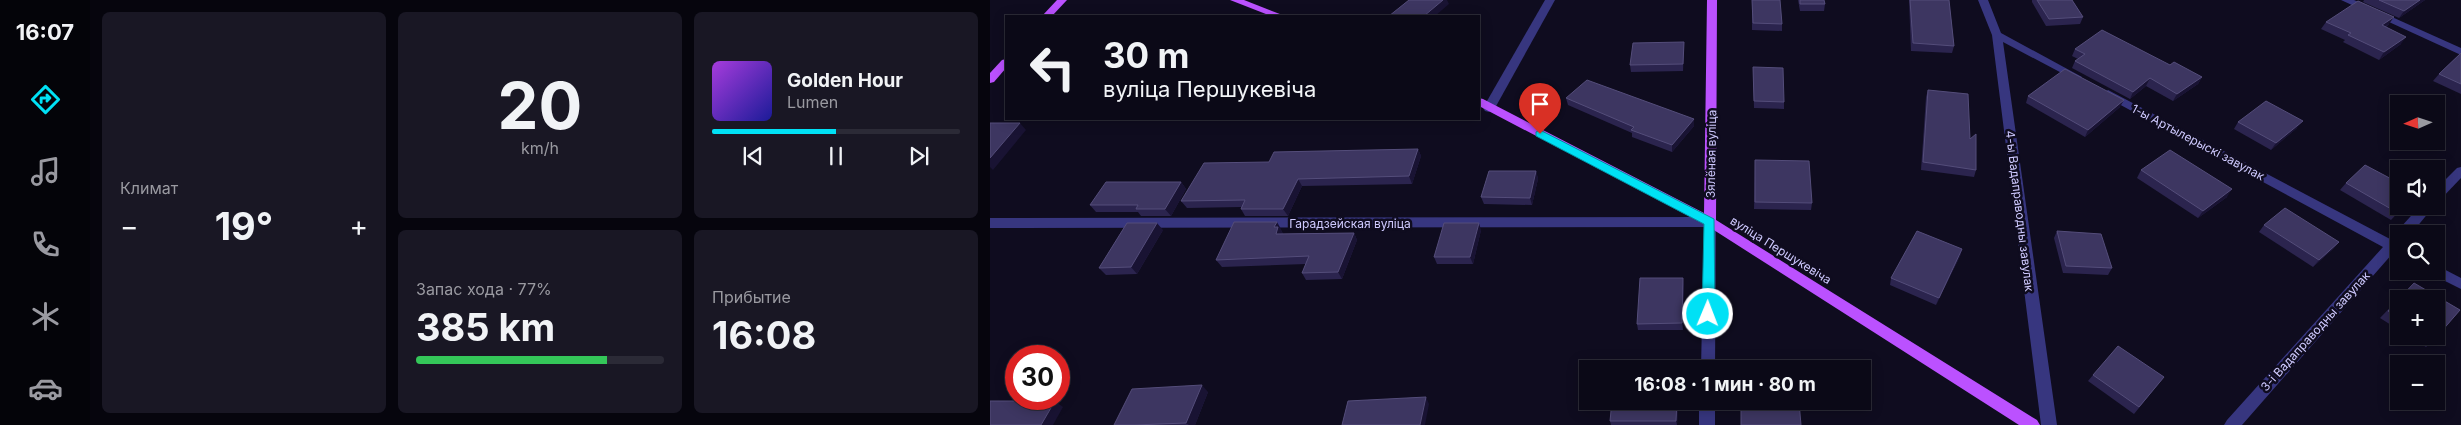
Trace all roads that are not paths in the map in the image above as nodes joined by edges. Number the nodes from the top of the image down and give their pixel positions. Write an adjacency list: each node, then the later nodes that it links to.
1 (1062, 0): 7 (main road)
2 (1235, 0): 8 (main road)
3 (1550, 0): 13 (street)
4 (1712, 0): 17 (main road, Зялёная вуліца)
5 (1983, 0): 9 (street, 4-ы Вадаправодны завулак)
6 (2346, 0): 10 (street)
7 (1048, 15)
8 (1277, 15)
9 (1997, 35): 20 (street, 1-ы Артылерыскі завулак); 28 (street, 4-ы Вадаправодны завулак)
10 (2461, 52)
11 (1005, 63): 12 (main road)
12 (990, 80)
13 (1484, 105): 17 (main road, вуліца Першукевіча)
14 (2461, 171): 15 (street)
15 (2445, 188)
16 (2420, 215): 19 (street)
17 (1710, 222): 18 (street, Гарадзейская вуліца); 24 (street, Зялёная вуліца); 27 (main road, вуліца Першукевіча)
18 (990, 223)
19 (2411, 225)
20 (2390, 241)
21 (2390, 251): 29 (street, 3-і Вадаправодны завулак)
22 (2445, 275): 23 (street)
23 (2461, 284)
24 (1708, 360)
25 (1707, 410): 26 (street)
26 (1707, 425)
27 (2032, 425)
28 (2049, 425)
29 (2232, 425)

